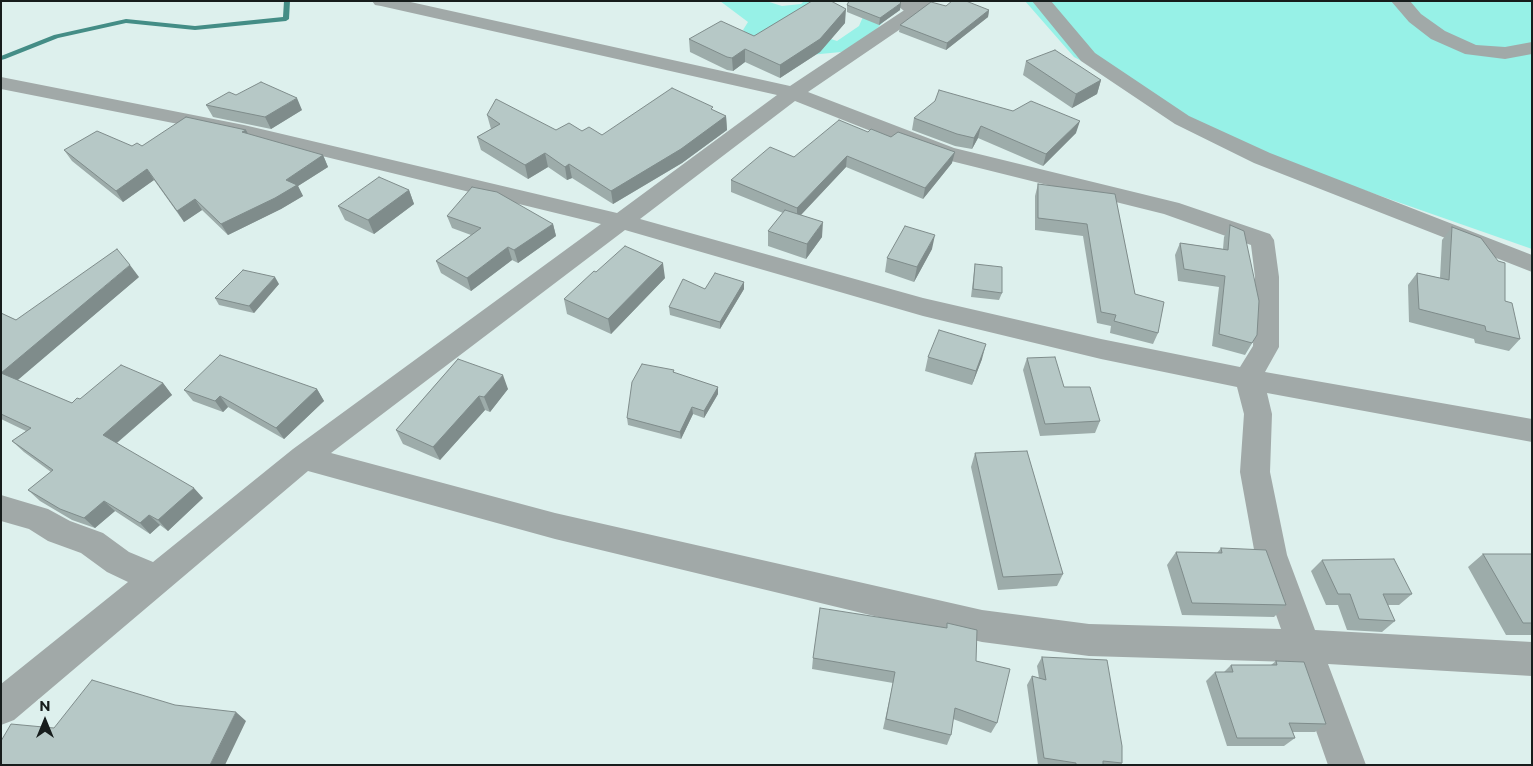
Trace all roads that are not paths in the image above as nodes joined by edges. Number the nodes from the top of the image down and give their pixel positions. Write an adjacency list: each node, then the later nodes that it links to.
1 (382, 1): 7 (street)
2 (1041, 1): 9 (street)
3 (1400, 1): 5 (street)
4 (914, 5): 7 (street)
5 (1532, 48)
6 (1, 83): 8 (street)
7 (793, 93): 8 (street); 10 (street)
8 (622, 221): 10 (street); 12 (street)
9 (1532, 264)
10 (1247, 379): 11 (street); 15 (street)
11 (1532, 431)
12 (303, 458): 14 (street); 15 (street)
13 (1, 508): 14 (street)
14 (156, 579): 17 (street)
15 (1305, 646): 16 (street); 18 (street)
16 (1532, 658)
17 (1, 707)
18 (1347, 765)

